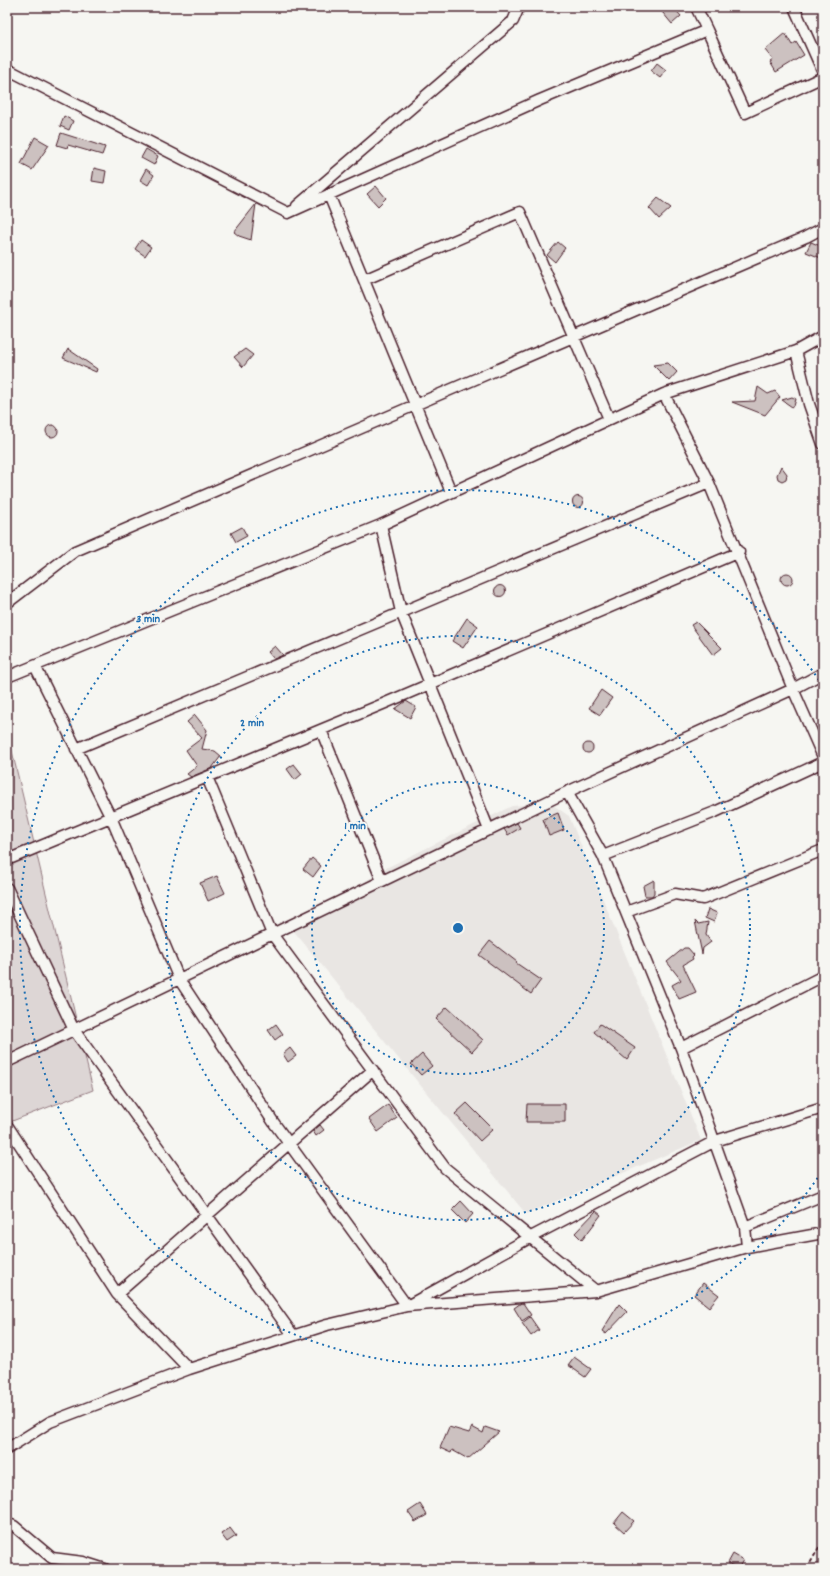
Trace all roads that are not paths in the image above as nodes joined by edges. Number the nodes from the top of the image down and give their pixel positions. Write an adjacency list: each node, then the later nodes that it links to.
1 (519, 7): 9 (street)
2 (696, 7): 4 (street)
3 (794, 7): 6 (street)
4 (707, 30): 7 (street); 8 (street)
5 (7, 70): 9 (street)
6 (823, 72)
7 (823, 77)
8 (329, 195): 9 (street); 11 (street)
9 (288, 214)
10 (823, 228): 13 (street)
11 (364, 280): 13 (street); 16 (street)
12 (823, 336): 14 (street)
13 (574, 337): 16 (street); 17 (street)
14 (796, 351): 15 (street); 18 (street)
15 (664, 394): 17 (street); 19 (street)
16 (416, 405): 20 (street); 23 (street)
17 (609, 419): 20 (street)
18 (823, 444)
19 (709, 483): 22 (street); 24 (street)
20 (451, 492): 21 (street)
21 (381, 525): 24 (street); 25 (street)
22 (739, 552): 28 (street); 29 (street)
23 (7, 603)
24 (401, 612): 28 (street); 31 (street)
25 (35, 666): 27 (street); 31 (street)
26 (823, 673): 29 (street)
27 (7, 677)
28 (430, 684): 30 (street); 37 (street)
29 (793, 689): 32 (street); 35 (street)
30 (321, 730): 34 (street); 41 (street)
31 (76, 749): 36 (street)
32 (823, 757)
33 (823, 762): 39 (street)
34 (207, 777): 36 (street); 44 (street)
35 (567, 792): 37 (street); 39 (street)
36 (110, 817): 40 (street); 46 (street)
37 (489, 830): 41 (street)
38 (823, 850): 43 (street)
39 (603, 856): 43 (street)
40 (7, 860)
41 (382, 881): 44 (street)
42 (7, 888): 47 (street)
43 (626, 912): 48 (street)
44 (272, 934): 46 (street); 50 (street)
45 (823, 976): 48 (street)
46 (179, 979): 47 (street); 54 (street)
47 (74, 1030): 49 (street); 56 (street)
48 (681, 1048): 53 (street)
49 (7, 1062)
50 (373, 1070): 54 (street); 59 (street)
51 (823, 1108): 53 (street)
52 (7, 1125): 62 (street)
53 (714, 1141): 57 (street); 59 (street)
54 (289, 1144): 56 (street); 63 (street)
55 (823, 1195): 57 (street)
56 (207, 1215): 62 (street); 64 (street)
57 (745, 1227): 60 (street)
58 (823, 1233): 60 (street)
59 (530, 1237): 61 (street); 63 (street)
60 (747, 1247): 61 (street)
61 (596, 1291): 63 (street)
62 (118, 1294): 65 (street)
63 (407, 1306): 64 (street)
64 (293, 1335): 65 (street)
65 (189, 1368): 66 (street)
66 (7, 1449)
67 (7, 1523): 68 (street)
68 (105, 1569)

